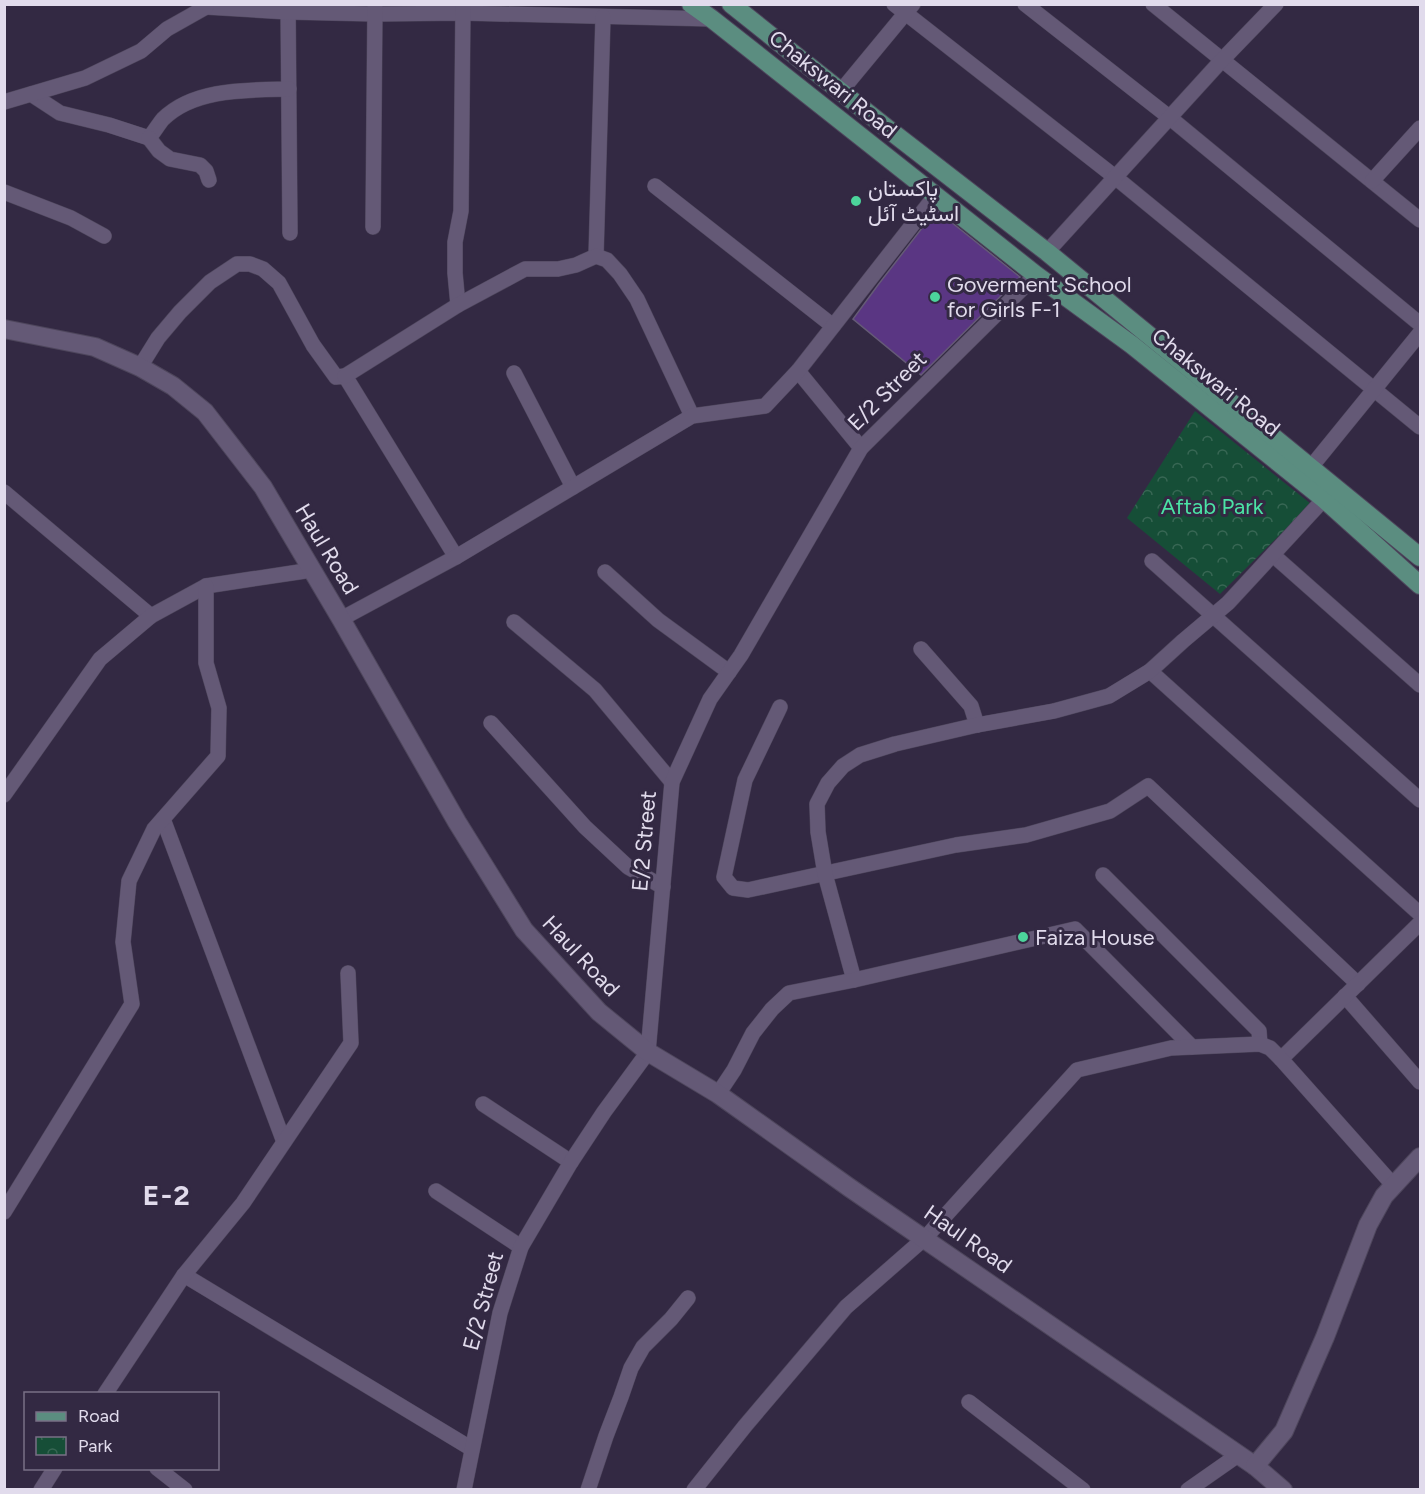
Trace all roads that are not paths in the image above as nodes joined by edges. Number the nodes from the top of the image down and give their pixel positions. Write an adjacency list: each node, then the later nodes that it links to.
1 (691, 4): 12 (main road, Chakswari Road)
2 (731, 4): 15 (main road, Chakswari Road)
3 (1025, 4): 18 (street)
4 (1153, 4): 13 (street)
5 (1276, 4): 13 (street)
6 (206, 6): 8 (street); 16 (street)
7 (904, 7): 15 (street); 21 (street)
8 (288, 8): 9 (street); 14 (street)
9 (375, 9): 10 (street); 28 (street)
10 (463, 9): 11 (street); 34 (street)
11 (603, 16): 12 (street); 32 (street)
12 (712, 19): 26 (main road, Chakswari Road)
13 (1222, 60): 18 (street); 23 (street)
14 (289, 89): 20 (street); 29 (street)
15 (841, 91): 31 (main road, Chakswari Road)
16 (31, 94): 17 (street); 20 (street)
17 (4, 102)
18 (1169, 117): 21 (street); 35 (street)
19 (1420, 128): 23 (street)
20 (149, 138): 22 (street)
21 (1115, 177): 31 (street); 43 (street)
22 (209, 180)
23 (1372, 181): 27 (street)
24 (655, 186): 36 (street)
25 (4, 192): 30 (street)
26 (935, 196): 33 (main road, Chakswari Road); 36 (street)
27 (1420, 220)
28 (373, 227)
29 (290, 233)
30 (104, 236)
31 (1047, 252): 47 (main road, Chakswari Road)
32 (596, 256): 34 (street); 44 (street)
33 (1036, 275): 46 (street, E/2 Street); 50 (main road, Chakswari Road)
34 (458, 305): 42 (street)
35 (1420, 324)
36 (833, 326): 40 (street)
37 (4, 329): 39 (main road, Haul Road)
38 (1420, 333): 43 (street)
39 (140, 367): 42 (street); 55 (main road, Haul Road)
40 (798, 371): 44 (street); 46 (street)
41 (514, 373): 48 (street)
42 (345, 376): 52 (street)
43 (1375, 390): 45 (street); 47 (street)
44 (692, 416): 48 (street)
45 (1420, 427)
46 (861, 448): 65 (street, E/2 Street)
47 (1311, 467): 53 (main road, Chakswari Road)
48 (573, 487): 52 (street)
49 (4, 492): 60 (street)
50 (1324, 500): 51 (street); 57 (main road, Chakswari Road)
51 (1273, 555): 59 (street); 66 (street)
52 (456, 557): 61 (street)
53 (1420, 557)
54 (1152, 561): 59 (street)
55 (312, 570): 58 (street); 61 (main road, Haul Road)
56 (605, 572): 65 (street)
57 (1420, 585)
58 (206, 586): 60 (street); 73 (street)
59 (1214, 615): 64 (street); 72 (street)
60 (151, 616): 71 (street)
61 (341, 619): 85 (main road, Haul Road)
62 (514, 622): 70 (street)
63 (921, 649): 69 (street)
64 (1150, 671): 69 (street); 77 (street)
65 (729, 672): 70 (street, E/2 Street)
66 (1420, 685)
67 (780, 707): 74 (street)
68 (491, 723): 76 (street)
69 (977, 725): 74 (street)
70 (672, 782): 76 (street, E/2 Street)
71 (4, 795)
72 (1420, 800)
73 (163, 819): 90 (street); 95 (street)
74 (825, 874): 80 (street); 81 (street)
75 (1103, 875): 83 (street)
76 (663, 887): 85 (street, E/2 Street)
77 (1420, 914)
78 (1420, 923): 81 (street)
79 (348, 973): 90 (street)
80 (854, 980): 84 (street); 88 (street)
81 (1358, 984): 82 (street)
82 (1345, 996): 86 (street); 87 (street)
83 (1260, 1044): 84 (street); 86 (street)
84 (1192, 1047): 96 (street)
85 (648, 1052): 88 (main road, Haul Road); 92 (street, E/2 Street)
86 (1281, 1059): 93 (street)
87 (1420, 1082)
88 (718, 1094): 96 (main road, Haul Road)
89 (483, 1104): 92 (street)
90 (284, 1142): 98 (street)
91 (1420, 1157): 93 (main road)
92 (572, 1162): 97 (street, E/2 Street)
93 (1394, 1186): 104 (main road)
94 (435, 1191): 97 (street)
95 (4, 1212)
96 (924, 1238): 103 (main road, Haul Road); 111 (street)
97 (521, 1247): 102 (street, E/2 Street)
98 (184, 1275): 100 (street); 102 (street)
99 (688, 1298): 110 (street)
100 (106, 1392)
101 (969, 1402): 112 (street)
102 (472, 1449): 109 (street, E/2 Street)
103 (1238, 1455): 104 (main road, Haul Road); 113 (street)
104 (1255, 1466): 114 (main road, Haul Road)
105 (54, 1470): 107 (street)
106 (159, 1470): 108 (street)
107 (41, 1490)
108 (185, 1490)
109 (464, 1490)
110 (588, 1490)
111 (694, 1490)
112 (1083, 1490)
113 (1188, 1490)
114 (1283, 1490)

